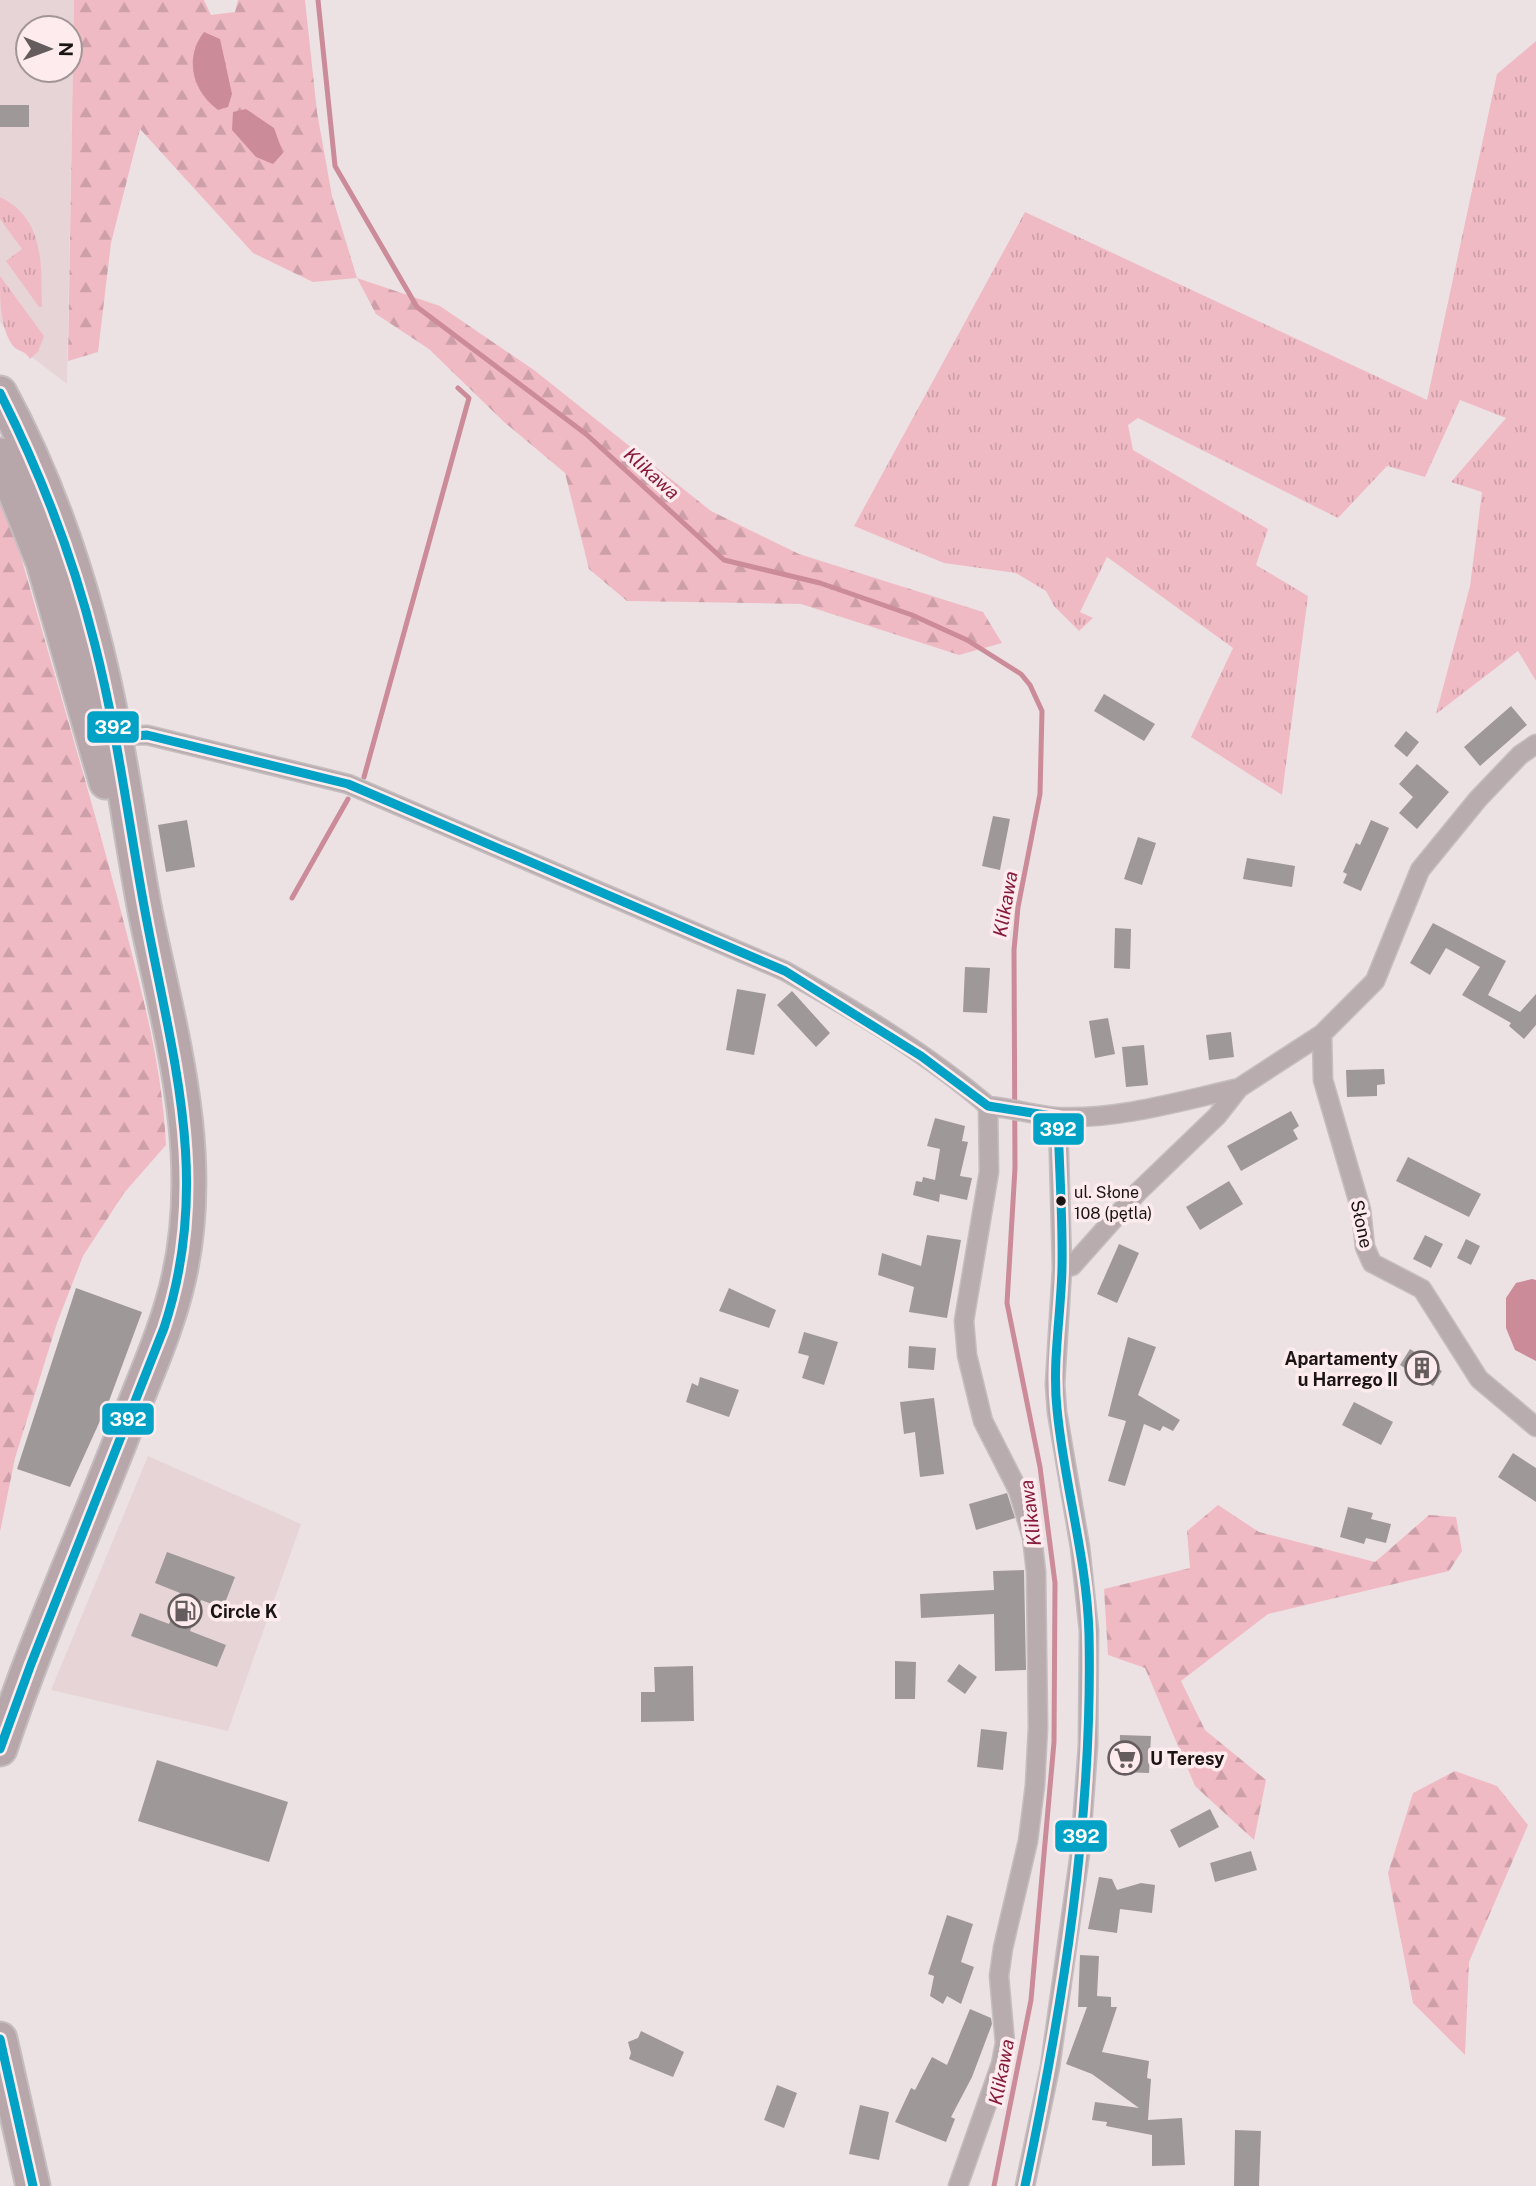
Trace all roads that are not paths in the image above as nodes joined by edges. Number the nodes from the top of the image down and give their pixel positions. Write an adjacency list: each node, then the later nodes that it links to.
1 (0, 393): 3 (highway)
2 (0, 455): 3 (highway)
3 (104, 737): 7 (street); 11 (highway)
4 (1536, 744): 5 (street)
5 (1322, 1034): 6 (street); 10 (street, Słone)
6 (1240, 1088): 8 (street); 9 (street)
7 (996, 1107): 8 (street); 14 (street)
8 (1058, 1117): 9 (street)
9 (1062, 1269): 15 (street)
10 (1536, 1427)
11 (0, 1749)
12 (0, 2039): 13 (highway)
13 (33, 2186)
14 (958, 2186)
15 (1025, 2186)

